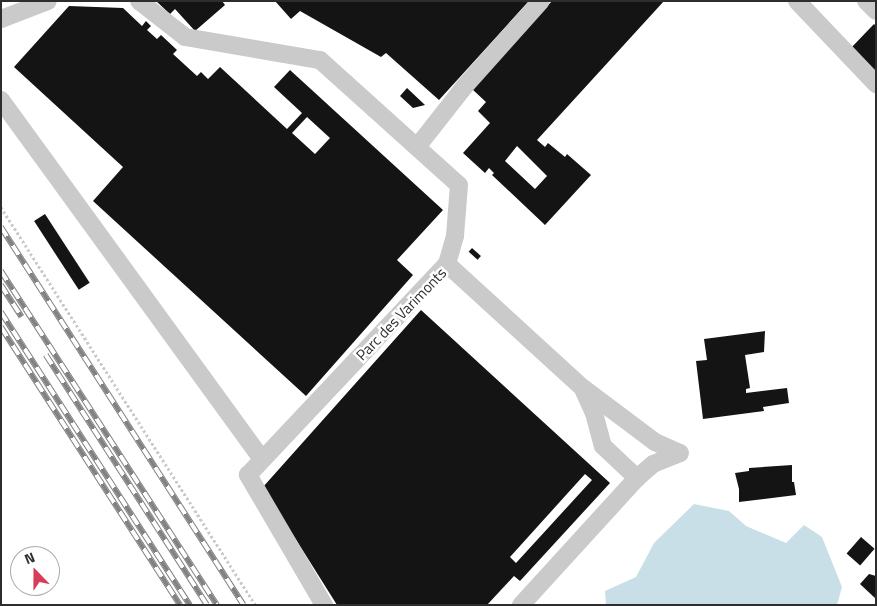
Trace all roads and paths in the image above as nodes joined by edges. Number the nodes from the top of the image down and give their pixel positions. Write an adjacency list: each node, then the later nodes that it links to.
1 (48, 1): 7 (street)
2 (140, 1): 10 (street)
3 (541, 1): 10 (street)
4 (797, 1): 8 (street)
5 (866, 1): 6 (street)
6 (876, 11)
7 (1, 19)
8 (876, 84)
9 (1, 100): 14 (street)
10 (417, 147): 12 (street)
11 (1, 207): 16 (path)
12 (447, 264): 13 (street, Parc des Varimonts); 14 (street, Parc des Varimonts)
13 (582, 388): 15 (street, Parc des Varimonts); 15 (street, Parc des Varimonts)
14 (262, 459): 17 (street, Parc des Varimonts)
15 (637, 478): 18 (street, Parc des Varimonts)
16 (256, 605)
17 (324, 605)
18 (521, 605)

